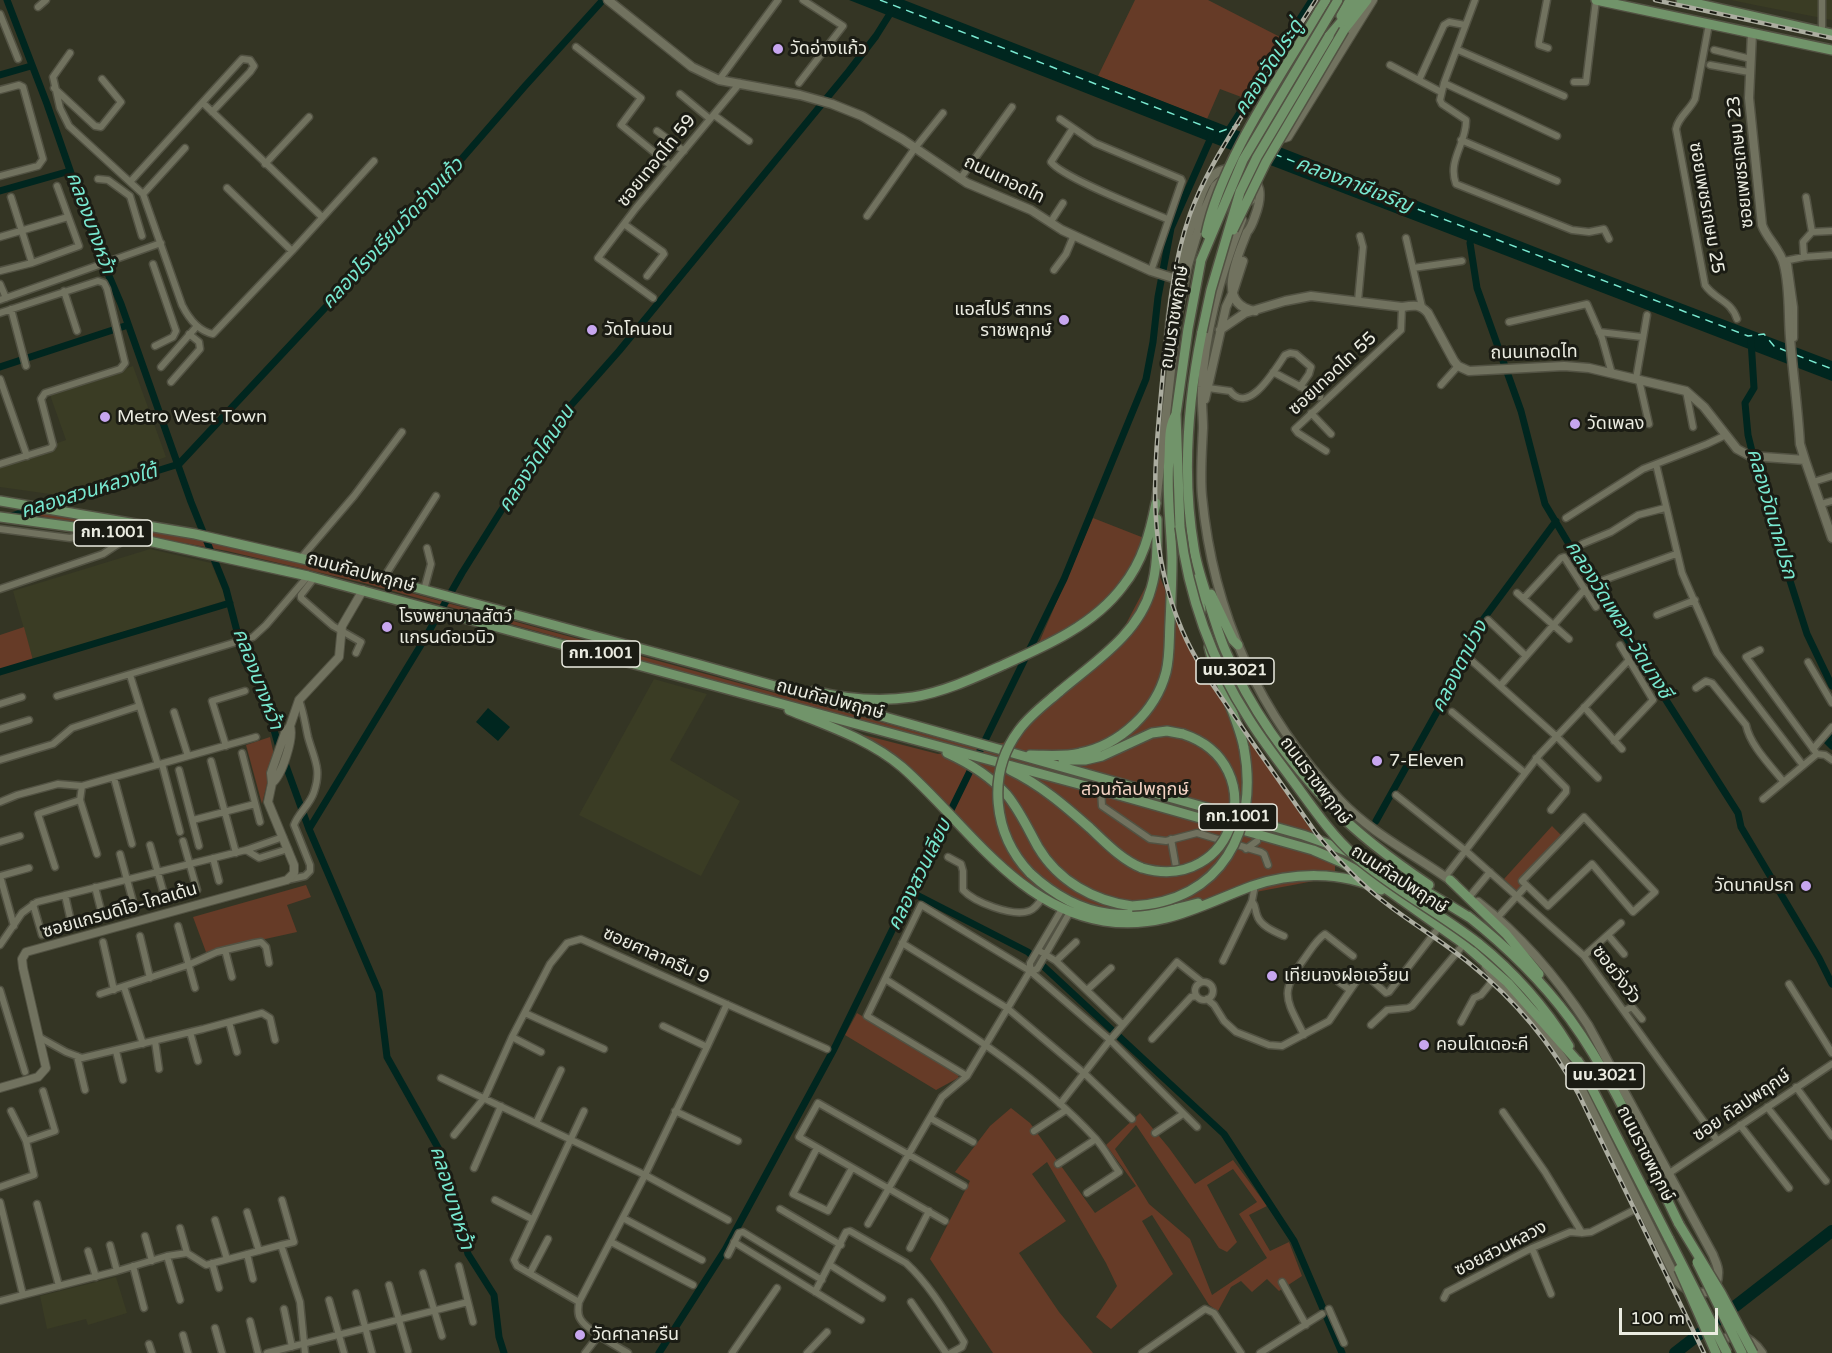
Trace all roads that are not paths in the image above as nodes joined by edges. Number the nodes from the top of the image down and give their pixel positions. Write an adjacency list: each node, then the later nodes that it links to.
1 (46, 0): 17 (street)
2 (608, 0): 37 (main road, ถนนเทอดไท)
3 (778, 0): 37 (street)
4 (803, 0): 40 (street)
5 (1326, 0): 96 (main road, bridge)
6 (1340, 0): 10 (street); 96 (main road, ถนนราชพฤกษ์ / นบ.3021, bridge)
7 (1350, 0): 23 (main road, ถนนราชพฤกษ์ / นบ.3021)
8 (1360, 0): 23 (main road)
9 (1366, 0): 91 (main road, bridge)
10 (1373, 0)
11 (1475, 0): 20 (street)
12 (1547, 0): 25 (street)
13 (1596, 0): 16 (main road); 38 (street)
14 (1681, 0): 22 (main road)
15 (1822, 0): 22 (street)
16 (1639, 4): 19 (main road)
17 (38, 7)
18 (0, 15): 31 (street)
19 (1709, 24): 21 (main road); 119 (street, ซอยเพชรเกษม 25)
20 (1465, 25): 26 (street); 36 (street)
21 (1752, 33): 28 (main road); 30 (main road, ซอยเพชรเกษม 23)
22 (1827, 33)
23 (1329, 36): 91 (main road, ถนนราชพฤกษ์ / นบ.3021, bridge)
24 (576, 47): 64 (street)
25 (1548, 48)
26 (1458, 50): 41 (street); 46 (street)
27 (1714, 50): 30 (street)
28 (1832, 50)
29 (70, 53): 42 (street)
30 (1751, 58): 34 (main road, ซอยเพชรเกษม 23)
31 (18, 59)
32 (1390, 65): 36 (street)
33 (1710, 65): 34 (street)
34 (1749, 72): 99 (main road, ซอยเพชรเกษม 23)
35 (102, 79): 42 (street)
36 (1419, 80): 44 (street)
37 (719, 81): 39 (main road, ถนนเทอดไท)
38 (1574, 82)
39 (740, 83): 52 (street, ซอยเทอดไท 59); 60 (main road, ถนนเทอดไท)
40 (799, 83)
41 (1444, 83): 44 (street); 56 (street)
42 (54, 88): 69 (street)
43 (0, 90): 65 (street)
44 (1441, 92): 57 (street)
45 (680, 94): 52 (street)
46 (1564, 96)
47 (202, 103): 49 (street); 49 (street); 69 (street)
48 (1012, 107): 67 (street)
49 (212, 112): 63 (street)
50 (943, 113): 60 (street)
51 (309, 117): 63 (street)
52 (712, 117): 58 (street); 61 (street, ซอยเทอดไท 59)
53 (1060, 119): 54 (street)
54 (1073, 128): 79 (street); 79 (street)
55 (657, 130): 61 (street)
56 (1557, 136)
57 (1461, 140): 68 (street); 90 (street)
58 (748, 141)
59 (185, 148): 72 (street)
60 (915, 148): 67 (main road, ถนนเทอดไท); 76 (street)
61 (684, 151): 64 (street, ซอยเทอดไท 59)
62 (374, 161): 77 (street)
63 (265, 164): 77 (street)
64 (671, 166): 81 (street, ซอยเทอดไท 59)
65 (0, 176)
66 (98, 179): 86 (street)
67 (960, 179): 80 (main road, ถนนเทอดไท)
68 (1557, 181)
69 (130, 182): 72 (street)
70 (57, 186): 78 (street)
71 (227, 188): 93 (street)
72 (143, 194): 92 (street)
73 (11, 197): 82 (street)
74 (1806, 197): 84 (street)
75 (1063, 203): 80 (street)
76 (867, 216)
77 (322, 217): 93 (street)
78 (68, 218): 82 (street); 98 (street)
79 (1167, 219): 104 (street)
80 (1050, 222): 85 (main road, ถนนเทอดไท)
81 (624, 224): 105 (street); 110 (street, ซอยเทอดไท 59)
82 (23, 231): 88 (street); 98 (street)
83 (1832, 231): 84 (street)
84 (1812, 232): 95 (street)
85 (1074, 235): 102 (street); 104 (main road, ถนนเทอดไท)
86 (142, 236)
87 (1360, 236): 112 (street)
88 (0, 237)
89 (1406, 238): 101 (street)
90 (1609, 239)
91 (1227, 241): 171 (main road, ถนนราชพฤกษ์ / นบ.3021, bridge)
92 (161, 243): 111 (street); 121 (street)
93 (292, 251): 121 (street)
94 (1832, 255): 95 (street)
95 (1804, 257): 99 (street)
96 (1201, 260): 144 (main road, ถนนราชพฤกษ์ / นบ.3021)
97 (1462, 261): 101 (street)
98 (32, 263): 103 (street)
99 (1784, 263): 152 (main road, ซอยเพชรเกษม 23)
100 (153, 264): 127 (street)
101 (1413, 268): 114 (street)
102 (1054, 270)
103 (0, 271)
104 (1153, 272): 106 (main road, ถนนเทอดไท)
105 (646, 276)
106 (1176, 279): 109 (main road); 128 (main road)
107 (0, 284): 111 (street)
108 (64, 291): 115 (street); 123 (street); 151 (street)
109 (1233, 292): 116 (main road); 122 (main road)
110 (653, 298)
111 (3, 299)
112 (1358, 301): 113 (main road); 116 (main road)
113 (1402, 307): 114 (main road); 143 (street, ซอยเทอดไท 55)
114 (1422, 307): 130 (main road)
115 (11, 309): 117 (street); 129 (street)
116 (1255, 310): 122 (main road)
117 (0, 313)
118 (1647, 315): 126 (street)
119 (1737, 319)
120 (1509, 322): 124 (street)
121 (197, 326): 125 (street)
122 (1220, 330): 139 (main road)
123 (77, 331)
124 (1599, 332): 126 (street); 133 (street)
125 (189, 334): 131 (street); 136 (street)
126 (1642, 337): 135 (street)
127 (155, 346)
128 (1171, 358): 142 (main road, ถนนราชพฤกษ์); 160 (main road, ถนนราชพฤกษ์)
129 (25, 364)
130 (1458, 366): 133 (main road, ถนนเทอดไท); 137 (street)
131 (161, 367)
132 (1273, 372): 138 (street); 138 (street); 139 (street)
133 (1612, 374): 135 (main road, ถนนเทอดไท)
134 (0, 379): 151 (street)
135 (1638, 380): 140 (main road, ถนนเทอดไท); 145 (street)
136 (171, 382)
137 (1441, 385)
138 (1300, 387): 141 (street)
139 (1208, 388): 142 (main road)
140 (1686, 391): 146 (street); 149 (main road)
141 (1320, 397)
142 (1204, 405): 191 (main road, ถนนราชพฤกษ์ / นบ.3021)
143 (1311, 412): 148 (street); 150 (street, ซอยเทอดไท 55)
144 (1176, 414): 225 (main road); 373 (main road, ถนนราชพฤกษ์ / นบ.3021, bridge)
145 (1649, 424)
146 (1693, 427)
147 (402, 432): 173 (street)
148 (1331, 434)
149 (1726, 435): 152 (main road); 154 (street)
150 (1326, 451)
151 (27, 456): 153 (street)
152 (1805, 460): 156 (main road)
153 (0, 464)
154 (1656, 464): 162 (street); 164 (street)
155 (1832, 476): 156 (street)
156 (1813, 482): 161 (main road)
157 (436, 496): 175 (street)
158 (0, 501): 173 (main road, ถนนกัลปพฤกษ์ / กท.1001)
159 (1832, 501): 161 (street)
160 (1156, 503): 199 (main road); 288 (main road, bridge)
161 (1821, 504): 168 (main road)
162 (1665, 508): 169 (street); 172 (street)
163 (0, 517): 166 (main road, ถนนกัลปพฤกษ์ / กท.1001)
164 (1566, 518)
165 (0, 529): 166 (street)
166 (103, 531): 167 (main road, ถนนกัลปพฤกษ์ / กท.1001)
167 (129, 537): 174 (main road, ถนนกัลปพฤกษ์ / กท.1001); 178 (street)
168 (1832, 538)
169 (1582, 544)
170 (427, 548): 181 (street)
171 (1194, 550): 177 (main road, ถนนราชพฤกษ์ / นบ.3021); 229 (main road, bridge)
172 (1676, 554): 176 (street); 184 (street)
173 (301, 558): 175 (main road, ถนนกัลปพฤกษ์ / กท.1001)
174 (312, 576): 180 (main road, ถนนกัลปพฤกษ์ / กท.1001); 189 (street); 200 (street)
175 (383, 579): 181 (main road, ถนนกัลปพฤกษ์ / กท.1001)
176 (1601, 581)
177 (1203, 586): 191 (main road); 300 (main road, ถนนราชพฤกษ์ / นบ.3021)
178 (0, 589)
179 (1585, 589): 183 (street); 185 (street); 188 (street)
180 (363, 590): 189 (street); 205 (main road, ถนนกัลปพฤกษ์ / กท.1001)
181 (424, 590): 199 (main road, ถนนกัลปพฤกษ์ / กท.1001)
182 (1517, 593): 183 (street)
183 (1524, 598): 188 (street)
184 (1695, 600): 186 (street); 234 (street)
185 (1596, 607)
186 (1658, 615)
187 (1488, 620): 195 (street)
188 (1553, 625): 190 (street); 195 (street)
189 (341, 631): 194 (street); 207 (street)
190 (1569, 639)
191 (1238, 645): 279 (main road, ถนนราชพฤกษ์ / นบ.3021)
192 (1620, 645): 196 (street)
193 (1760, 650): 223 (street)
194 (356, 653)
195 (1526, 656): 201 (street)
196 (1629, 660): 211 (street); 220 (street)
197 (1472, 661): 201 (street)
198 (1808, 662): 208 (street)
199 (721, 671): 225 (main road, ถนนกัลปพฤกษ์ / กท.1001)
200 (130, 675): 204 (street); 210 (street)
201 (1500, 686): 218 (street)
202 (1696, 688): 239 (street)
203 (245, 691): 221 (street)
204 (57, 696)
205 (754, 696): 229 (main road, ถนนกัลปพฤกษ์ / กท.1001); 291 (main road)
206 (22, 697): 209 (street)
207 (299, 700): 217 (street); 281 (street)
208 (1832, 703)
209 (0, 704)
210 (140, 706): 228 (street); 233 (street)
211 (1584, 708): 218 (street); 220 (street)
212 (174, 712): 226 (street)
213 (1452, 712): 236 (street)
214 (29, 720): 216 (street)
215 (1832, 727): 223 (street)
216 (0, 729)
217 (289, 731): 240 (street); 240 (street)
218 (1556, 736): 227 (street); 238 (street)
219 (256, 737): 221 (street)
220 (1614, 741): 222 (street)
221 (226, 746): 226 (street)
222 (1622, 749)
223 (1815, 752): 231 (street); 234 (street)
224 (242, 753): 247 (street)
225 (1016, 754): 230 (main road, bridge); 300 (main road, ถนนกัลปพฤกษ์ / กท.1001)
226 (188, 756): 233 (street)
227 (1536, 758): 236 (street); 248 (street)
228 (0, 760)
229 (970, 760): 230 (main road, ถนนกัลปพฤกษ์ / กท.1001)
230 (987, 760): 242 (main road, ถนนกัลปพฤกษ์ / กท.1001)
231 (1832, 760)
232 (211, 761): 249 (street)
233 (160, 764): 237 (street); 252 (street)
234 (1802, 764): 239 (street)
235 (179, 770): 250 (street)
236 (1525, 773): 265 (street)
237 (114, 778): 241 (street); 259 (street)
238 (1598, 778)
239 (1783, 781): 244 (street)
240 (272, 783): 254 (street)
241 (82, 786): 245 (street); 246 (street)
242 (1101, 790): 255 (street); 296 (main road, ถนนกัลปพฤกษ์ / กท.1001)
243 (1396, 795): 265 (street, ซอยวิ่งวัว)
244 (1763, 799)
245 (81, 800): 267 (street); 273 (street)
246 (0, 802)
247 (255, 804): 249 (street); 251 (street)
248 (1551, 810)
249 (225, 813): 250 (street); 266 (street)
250 (193, 820): 261 (street)
251 (260, 822)
252 (180, 832)
253 (20, 836): 258 (street)
254 (283, 837): 262 (street); 264 (street)
255 (1171, 839): 263 (street); 274 (street)
256 (183, 841): 271 (street)
257 (1257, 841): 263 (street)
258 (0, 842)
259 (132, 844)
260 (150, 845): 276 (street)
261 (200, 846)
262 (288, 849): 264 (street); 281 (street)
263 (1246, 849): 272 (street)
264 (246, 850): 266 (street)
265 (1466, 851): 277 (street, ซอยวิ่งวัว); 279 (street)
266 (236, 853): 269 (street)
267 (98, 854)
268 (120, 854): 280 (street)
269 (213, 858): 271 (street); 282 (street)
270 (948, 858): 291 (street)
271 (189, 864): 276 (street); 286 (street)
272 (1268, 865)
273 (55, 867)
274 (1176, 867)
275 (29, 868): 278 (street)
276 (158, 872): 280 (street); 292 (street)
277 (1490, 872): 289 (street); 290 (street, ซอยวิ่งวัว)
278 (0, 876): 302 (street)
279 (1447, 879): 289 (main road, ถนนราชพฤกษ์ / นบ.3021); 349 (main road)
280 (127, 880): 285 (street); 295 (street)
281 (287, 880): 357 (street, ซอยแกรนดิโอ-โกลเด้น)
282 (219, 881)
283 (1255, 885): 288 (main road); 293 (street); 296 (main road)
284 (1526, 886): 284 (street); 290 (street)
285 (95, 887): 287 (street); 298 (street)
286 (197, 890)
287 (65, 895): 294 (street); 303 (street)
288 (1227, 896): 297 (main road)
289 (1470, 896): 299 (main road, ถนนราชพฤกษ์ / นบ.3021)
290 (1517, 896): 299 (street); 319 (street, ซอยวิ่งวัว)
291 (1042, 898): 297 (main road)
292 (166, 901)
293 (1252, 901): 309 (street); 323 (street)
294 (33, 904): 302 (street); 306 (street)
295 (135, 909)
296 (1414, 909): 305 (main road, ถนนกัลปพฤกษ์ / กท.1001)
297 (1066, 911): 316 (street); 320 (street)
298 (103, 918)
299 (1497, 918): 415 (main road, ถนนราชพฤกษ์ / นบ.3021)
300 (1472, 919): 349 (main road, ถนนราชพฤกษ์ / นบ.3021)
301 (1621, 923): 307 (street)
302 (14, 926): 314 (street)
303 (72, 926)
304 (178, 926): 325 (street)
305 (1440, 926): 313 (main road, ถนนกัลปพฤกษ์ / กท.1001); 340 (street)
306 (42, 935)
307 (1608, 935): 317 (street); 319 (street)
308 (140, 936): 329 (street)
309 (1284, 936)
310 (103, 942): 338 (street)
311 (1076, 942): 322 (street)
312 (902, 943): 327 (street); 331 (street); 345 (street)
313 (1464, 944): 321 (main road, ถนนกัลปพฤกษ์ / กท.1001); 352 (street)
314 (0, 945)
315 (225, 950): 324 (street); 325 (street); 328 (street)
316 (1036, 952): 320 (street); 327 (street)
317 (1624, 954)
318 (1353, 956): 356 (street)
319 (1584, 956): 346 (street, ซอยวิ่งวัว)
320 (1044, 957): 322 (street); 327 (street)
321 (1483, 959): 330 (main road, ถนนราชพฤกษ์ / นบ.3021); 373 (main road, ถนนกัลปพฤกษ์ / กท.1001)
322 (1056, 960): 339 (street)
323 (1223, 961)
324 (270, 963)
325 (188, 964): 329 (street); 336 (street)
326 (1111, 968): 339 (street)
327 (1033, 970): 345 (street); 355 (street)
328 (232, 977)
329 (150, 978): 335 (street)
330 (1495, 978): 351 (street); 427 (main road, ถนนราชพฤกษ์ / นบ.3021)
331 (885, 979): 362 (street); 379 (street)
332 (1202, 982): 342 (street); 343 (street); 355 (street)
333 (1339, 982): 340 (street)
334 (1789, 984): 368 (street)
335 (124, 987): 338 (street); 363 (street)
336 (195, 988)
337 (0, 990): 377 (street)
338 (114, 990): 341 (street)
339 (1087, 990): 355 (street)
340 (1350, 990): 356 (street)
341 (99, 994)
342 (1197, 996): 343 (street); 359 (street)
343 (1207, 999): 356 (street)
344 (728, 1004): 347 (street, ซอยศาลาครืน 9); 364 (street); 365 (street, ซอยศาลาครืน 9)
345 (1007, 1008): 362 (street); 378 (street)
346 (1624, 1011): 348 (street); 406 (street, ซอยวิ่งวัว)
347 (525, 1012): 358 (street, ซอยศาลาครืน 9); 366 (street)
348 (1642, 1019)
349 (1571, 1020): 437 (main road, ถนนราชพฤกษ์ / นบ.3021)
350 (229, 1022): 354 (street); 360 (street); 369 (street)
351 (1461, 1022)
352 (1371, 1025)
353 (663, 1026): 364 (street)
354 (190, 1032): 361 (street); 372 (street)
355 (1116, 1033): 378 (street); 394 (street)
356 (1304, 1035)
357 (39, 1037): 371 (street); 383 (street, ซอยแกรนดิโอ-โกลเด้น)
358 (512, 1037): 370 (street); 386 (street, ซอยศาลาครืน 9)
359 (1152, 1039)
360 (275, 1040)
361 (154, 1041): 363 (street); 375 (street)
362 (986, 1043): 379 (street); 388 (street)
363 (143, 1044): 367 (street)
364 (707, 1047): 392 (street)
365 (827, 1048)
366 (604, 1049)
367 (116, 1051): 371 (street); 381 (street)
368 (1831, 1051)
369 (237, 1052)
370 (541, 1052)
371 (77, 1056): 384 (street)
372 (198, 1061)
373 (1580, 1064): 442 (main road, ถนนราชพฤกษ์ / นบ.3021)
374 (1832, 1064): 382 (street, ซอย กัลปพฤกษ์)
375 (159, 1069)
376 (561, 1070): 397 (street)
377 (25, 1072)
378 (1085, 1074): 388 (street); 396 (street)
379 (967, 1076): 395 (street)
380 (441, 1078): 386 (street)
381 (123, 1080)
382 (1796, 1087): 389 (street, ซอย กัลปพฤกษ์); 403 (street)
383 (0, 1088)
384 (86, 1090)
385 (42, 1091): 408 (street)
386 (485, 1097): 387 (street); 402 (street, ซอยศาลาครืน 9)
387 (501, 1106): 397 (street); 413 (street)
388 (1063, 1107): 400 (street); 405 (street)
389 (1767, 1107): 398 (street, ซอย กัลปพฤกษ์); 417 (street)
390 (11, 1111): 408 (street)
391 (584, 1111): 404 (street)
392 (675, 1111): 407 (street); 416 (street)
393 (1503, 1112): 439 (street)
394 (1183, 1114): 399 (street); 401 (street)
395 (930, 1118): 409 (street); 411 (street)
396 (1132, 1119)
397 (536, 1123): 404 (street)
398 (1740, 1125): 406 (street, ซอย กัลปพฤกษ์); 421 (street)
399 (1197, 1127)
400 (1034, 1131)
401 (1155, 1133)
402 (454, 1135)
403 (1832, 1136)
404 (569, 1139): 416 (street); 432 (street)
405 (1096, 1139): 412 (street); 422 (street)
406 (1717, 1140): 415 (street, ซอย กัลปพฤกษ์)
407 (738, 1141)
408 (26, 1142): 419 (street)
409 (973, 1142)
410 (818, 1148): 411 (street); 414 (street); 414 (street)
411 (909, 1154): 418 (street); 420 (street)
412 (1058, 1164)
413 (474, 1168)
414 (852, 1168): 420 (street)
415 (1668, 1174): 427 (main road, ถนนราชพฤกษ์ / นบ.3021)
416 (645, 1175): 431 (street); 434 (street)
417 (1826, 1181)
418 (964, 1186)
419 (0, 1187)
420 (889, 1188): 430 (street); 436 (street)
421 (1789, 1188)
422 (1087, 1193)
423 (282, 1200): 446 (street)
424 (495, 1200): 432 (street)
425 (0, 1202): 478 (street)
426 (37, 1204): 472 (street)
427 (1640, 1207): 439 (street, ซอยสวนหลวง)
428 (780, 1209): 447 (street)
429 (248, 1212): 451 (street)
430 (929, 1212): 435 (street); 448 (street)
431 (623, 1218): 443 (street); 457 (street)
432 (532, 1219): 465 (street)
433 (215, 1220): 456 (street)
434 (728, 1220)
435 (945, 1221)
436 (868, 1224)
437 (1679, 1224): 528 (main road, ถนนราชพฤกษ์ / นบ.3021, bridge); 529 (main road, bridge)
438 (180, 1228): 452 (street)
439 (1582, 1233): 449 (street, ซอยสวนหลวง)
440 (146, 1236): 458 (street)
441 (548, 1239): 465 (street)
442 (1669, 1239): 526 (main road, bridge); 527 (main road, ถนนราชพฤกษ์ / นบ.3021, bridge)
443 (611, 1242): 471 (street); 485 (street)
444 (734, 1242): 454 (street); 468 (street); 475 (street)
445 (110, 1245): 463 (street)
446 (281, 1245): 451 (street); 506 (street)
447 (841, 1245): 460 (street); 522 (street)
448 (910, 1248)
449 (1532, 1248): 477 (street); 480 (street, ซอยสวนหลวง)
450 (88, 1251): 466 (street)
451 (259, 1251): 453 (street)
452 (187, 1253): 455 (street); 459 (street)
453 (247, 1254): 456 (street); 467 (street)
454 (728, 1255)
455 (167, 1256): 458 (street); 481 (street)
456 (227, 1259): 459 (street)
457 (702, 1260)
458 (152, 1261): 461 (street)
459 (212, 1263): 473 (street)
460 (830, 1265): 468 (street); 479 (street)
461 (133, 1266): 463 (street); 487 (street)
462 (459, 1266): 484 (street)
463 (117, 1271): 466 (street)
464 (423, 1274): 490 (street)
465 (530, 1274): 485 (street)
466 (96, 1277): 472 (street)
467 (252, 1279)
468 (822, 1280): 475 (street)
469 (1282, 1282): 496 (street)
470 (389, 1285): 492 (street)
471 (693, 1285)
472 (59, 1286): 478 (street)
473 (219, 1288)
474 (777, 1288): 519 (street)
475 (815, 1292): 493 (street)
476 (356, 1293): 498 (street)
477 (1551, 1294)
478 (23, 1295): 483 (street)
479 (882, 1298)
480 (1444, 1298)
481 (180, 1300)
482 (329, 1300): 501 (street)
483 (0, 1301)
484 (468, 1302): 490 (street); 495 (street)
485 (579, 1302): 502 (street)
486 (911, 1302): 521 (street)
487 (144, 1308)
488 (284, 1309): 507 (street)
489 (1329, 1309): 504 (street)
490 (434, 1310): 492 (street); 503 (street)
491 (1322, 1314): 496 (street)
492 (399, 1319): 498 (street); 508 (street)
493 (861, 1320)
494 (250, 1322): 512 (street)
495 (473, 1322)
496 (1306, 1325): 525 (street)
497 (215, 1328): 511 (street)
498 (366, 1328): 501 (street); 516 (street)
499 (827, 1332): 520 (street)
500 (183, 1335): 510 (street)
501 (339, 1335): 506 (street); 515 (street)
502 (599, 1335): 517 (street); 518 (street)
503 (442, 1336)
504 (1344, 1343)
505 (149, 1344): 509 (street)
506 (303, 1344): 507 (street); 514 (street)
507 (292, 1347): 513 (street)
508 (408, 1352)
509 (152, 1353)
510 (188, 1353)
511 (222, 1353)
512 (258, 1353)
513 (271, 1353)
514 (305, 1353)
515 (344, 1353)
516 (372, 1353)
517 (585, 1353)
518 (628, 1353)
519 (732, 1353)
520 (807, 1353)
521 (946, 1353)
522 (951, 1353)
523 (1142, 1353): 524 (street)
524 (1240, 1353)
525 (1260, 1353)
526 (1714, 1353): 530 (main road)
527 (1727, 1353)
528 (1742, 1353)
529 (1753, 1353)
530 (1762, 1353)

